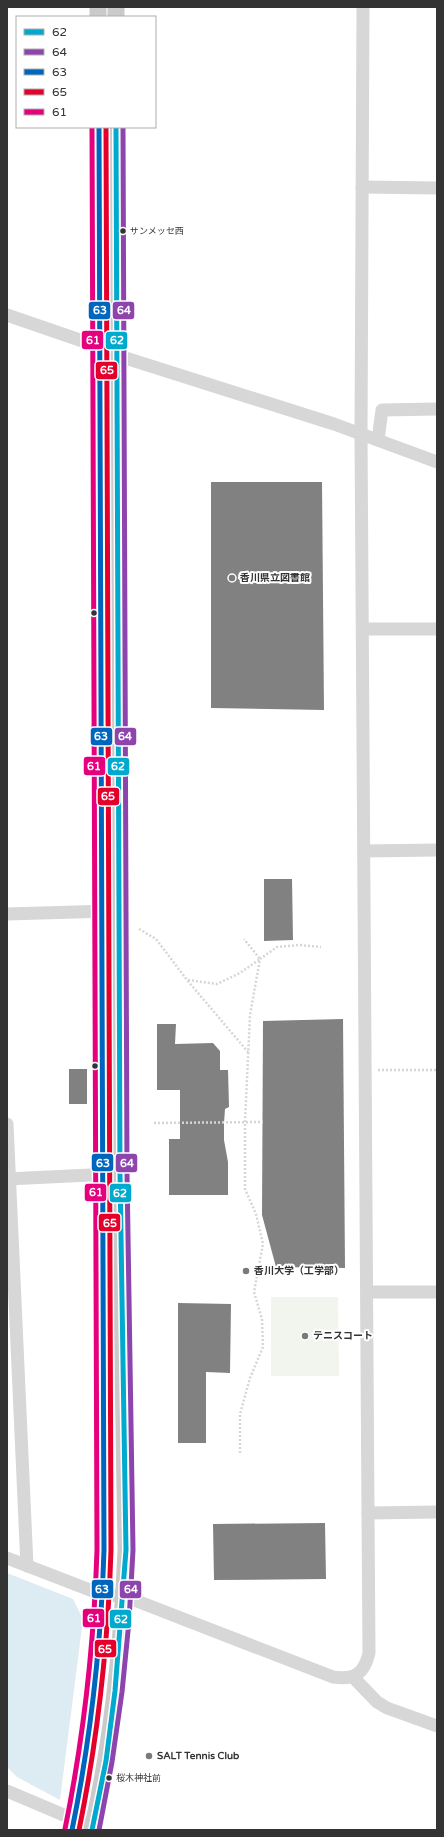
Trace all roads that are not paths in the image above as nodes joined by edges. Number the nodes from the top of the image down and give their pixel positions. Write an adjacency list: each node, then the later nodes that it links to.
1 (363, 7): 4 (street)
2 (98, 128): 7 (main road)
3 (116, 128): 8 (main road)
4 (362, 187): 5 (street); 10 (street)
5 (437, 188)
6 (7, 315): 7 (street)
7 (100, 347): 8 (street); 18 (main road)
8 (116, 355): 10 (street); 17 (main road)
9 (437, 409): 11 (street)
10 (361, 434): 11 (street); 13 (street)
11 (378, 440): 12 (street)
12 (437, 462)
13 (363, 629): 14 (street); 16 (street)
14 (437, 629)
15 (437, 850): 16 (street)
16 (364, 851): 24 (street)
17 (118, 911): 18 (street); 21 (main road)
18 (101, 912): 19 (street); 22 (main road)
19 (7, 914)
20 (7, 1124): 23 (street)
21 (120, 1173): 22 (street); 31 (main road)
22 (102, 1175): 23 (street); 30 (main road)
23 (8, 1179): 29 (street)
24 (367, 1292): 25 (street); 27 (street)
25 (437, 1292)
26 (437, 1512): 27 (street)
27 (368, 1513): 32 (street)
28 (7, 1558): 29 (street)
29 (27, 1566): 30 (street)
30 (103, 1595): 31 (street); 35 (main road)
31 (124, 1596): 32 (street); 36 (main road)
32 (353, 1677): 33 (street)
33 (437, 1726)
34 (7, 1790): 35 (street)
35 (73, 1824): 36 (street)
36 (92, 1828)

